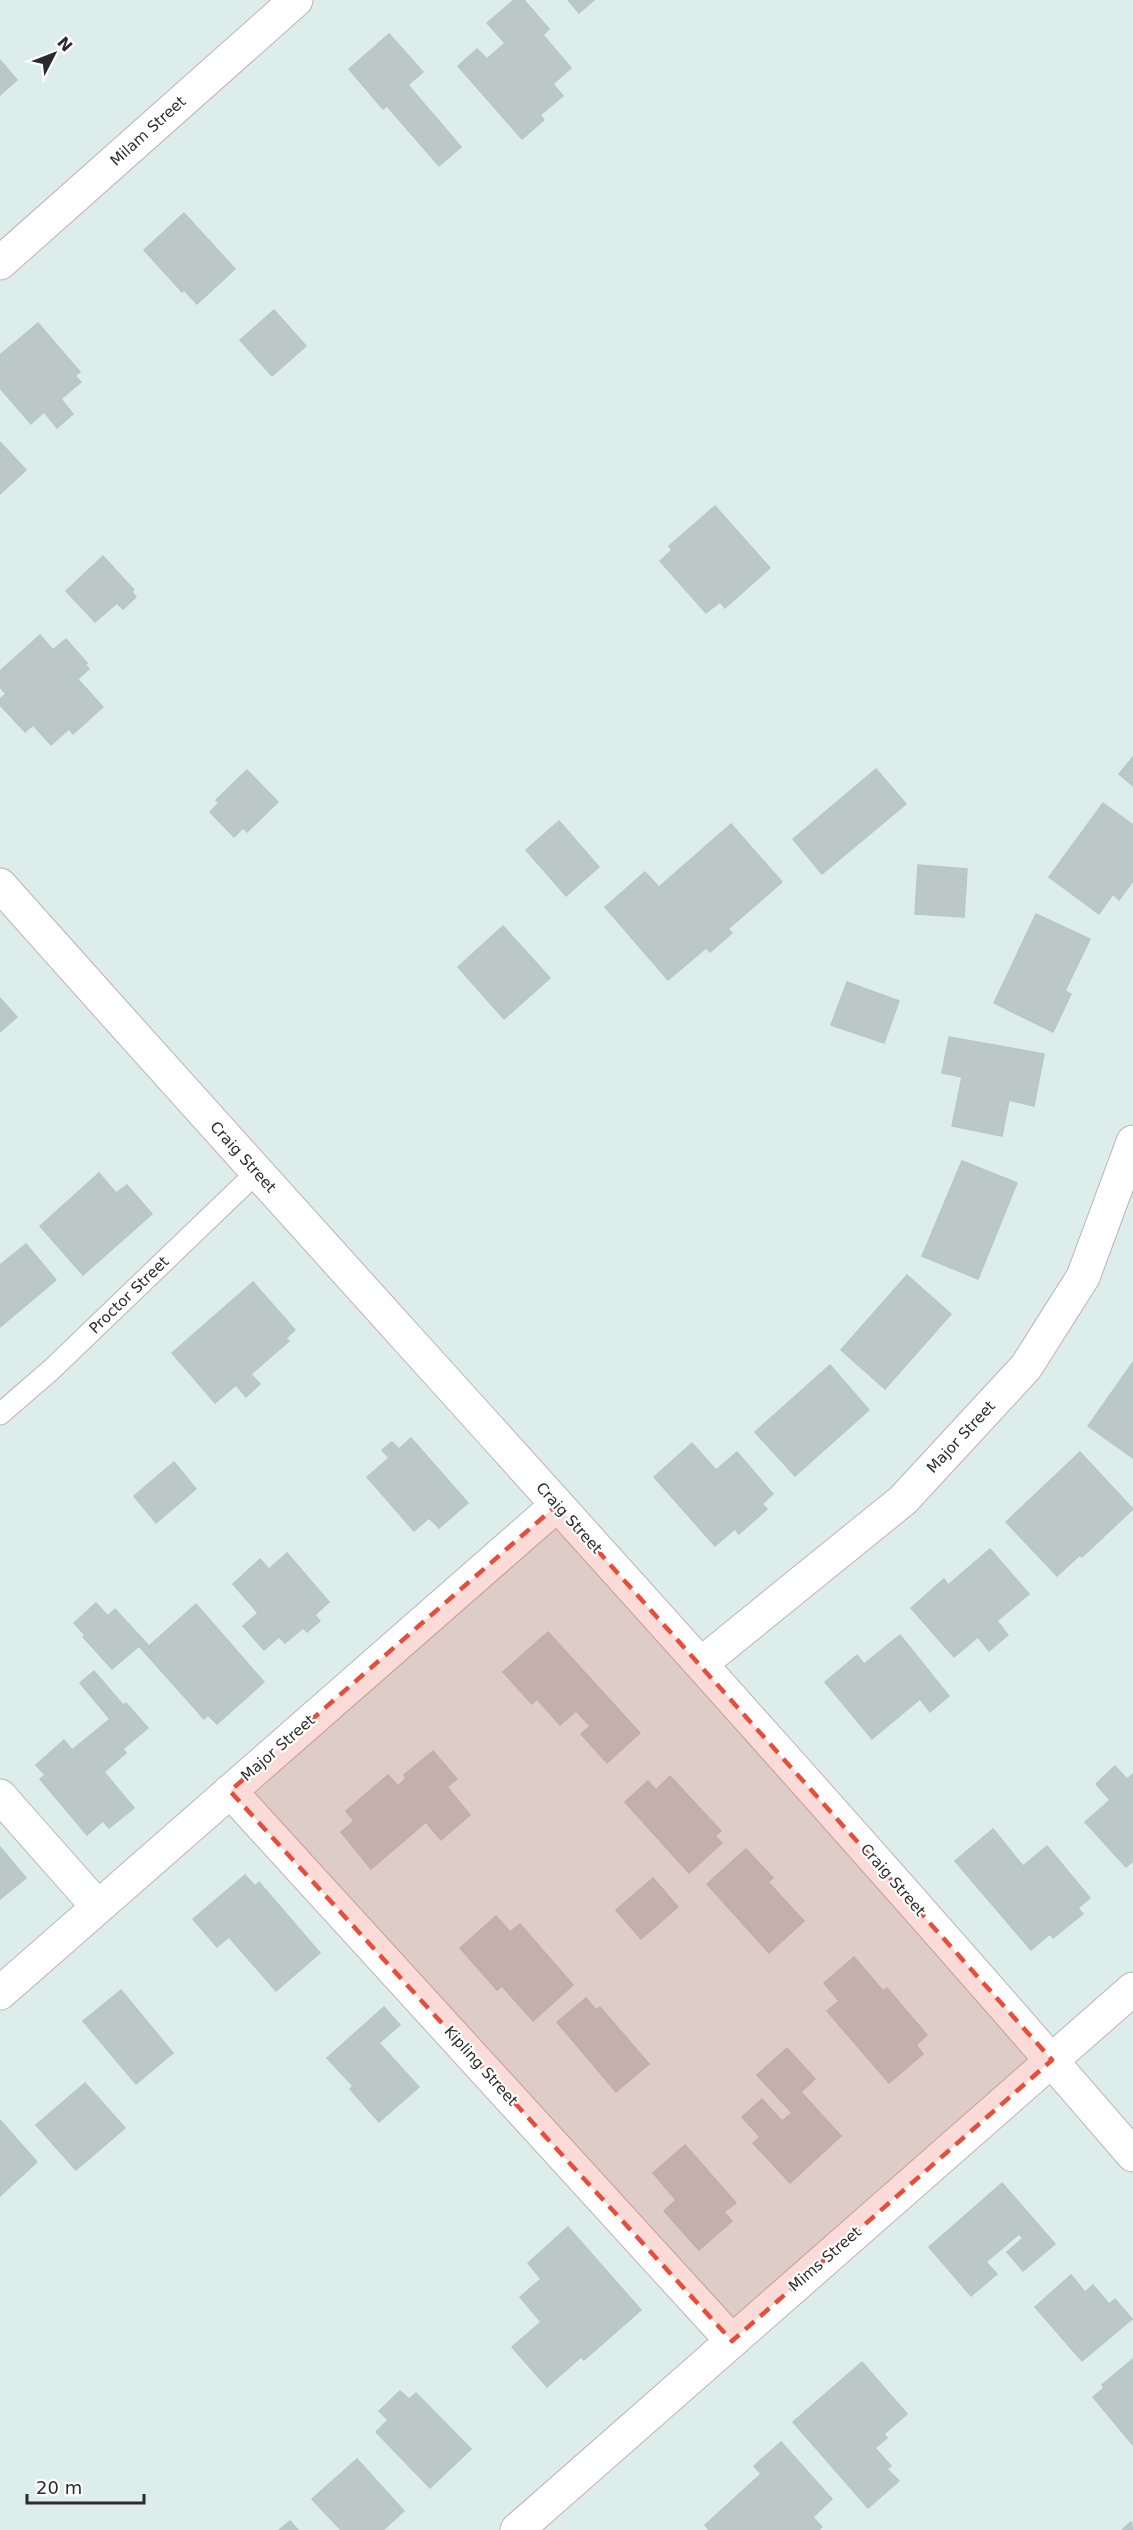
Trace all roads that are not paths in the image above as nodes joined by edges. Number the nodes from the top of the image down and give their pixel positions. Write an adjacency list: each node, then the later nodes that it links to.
1 (296, 0): 2 (street, Milam Street)
2 (0, 263)
3 (0, 885): 5 (street, Craig Street)
4 (1133, 1143): 8 (street, Major Street)
5 (256, 1173): 6 (lane, Proctor Street); 7 (street, Craig Street)
6 (0, 1414)
7 (557, 1505): 8 (street, Craig Street); 9 (street, Major Street)
8 (702, 1663): 14 (street, Craig Street)
9 (230, 1791): 11 (street, Major Street); 16 (street, Kipling Street)
10 (0, 1796): 11 (street)
11 (98, 1907): 13 (street, Major Street)
12 (1133, 1989): 14 (street, Mims Street)
13 (0, 1993)
14 (1052, 2060): 15 (street, Craig Street); 16 (street, Mims Street)
15 (1133, 2155)
16 (732, 2341): 17 (street, Mims Street)
17 (517, 2530)

